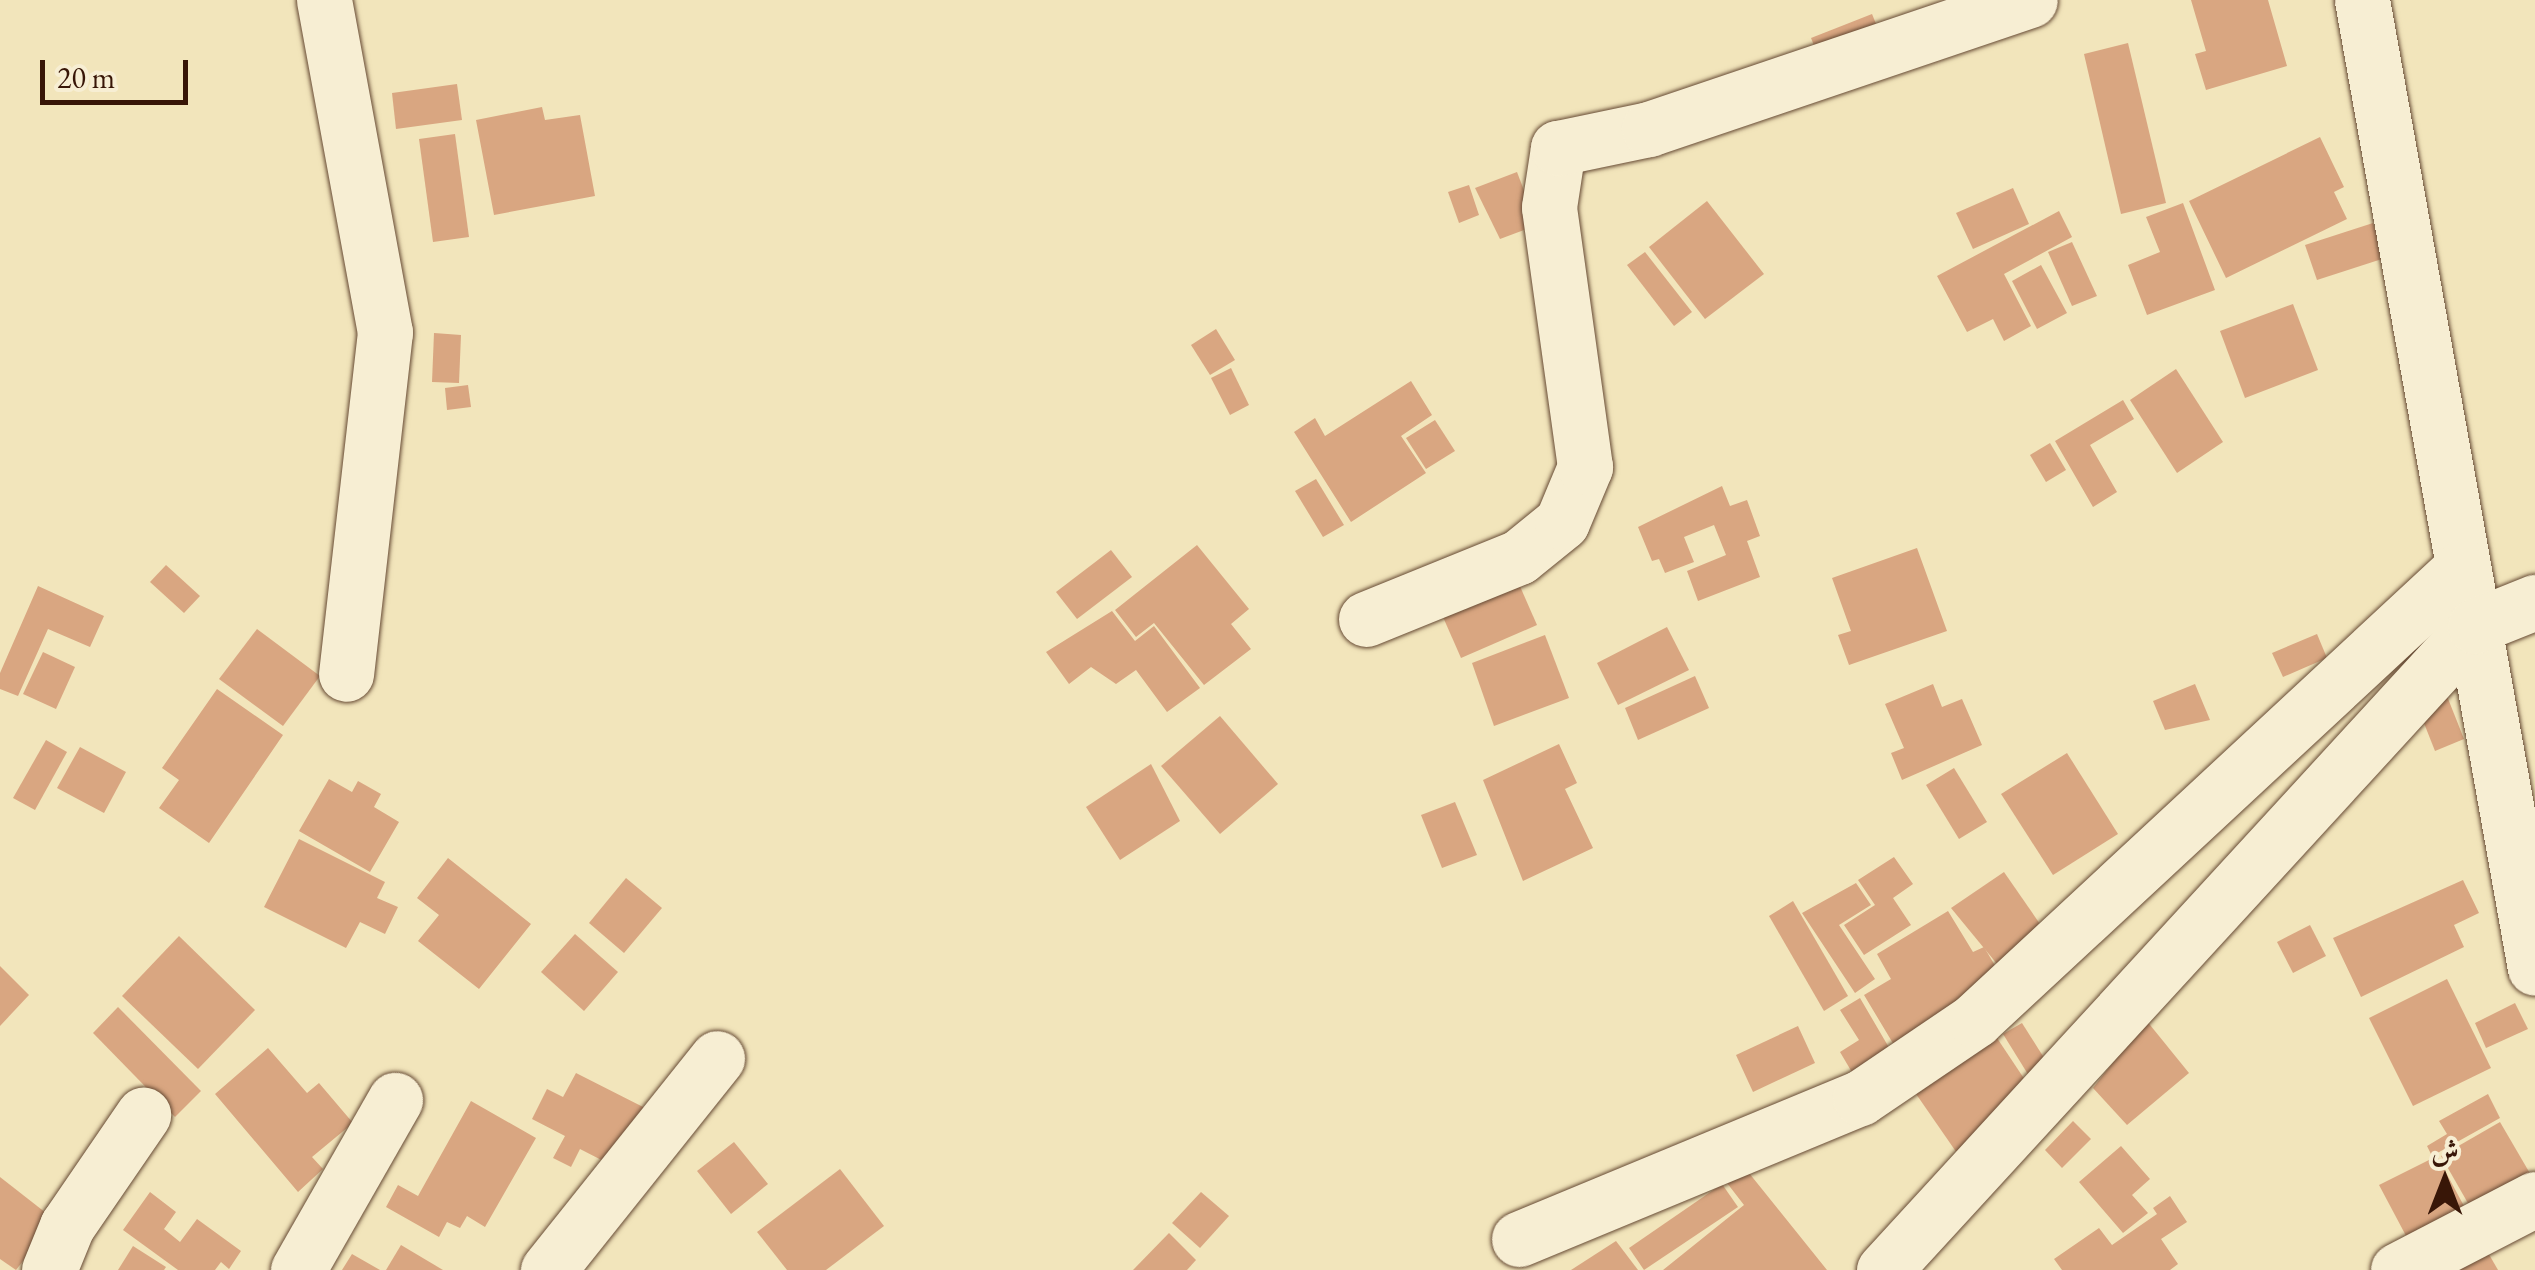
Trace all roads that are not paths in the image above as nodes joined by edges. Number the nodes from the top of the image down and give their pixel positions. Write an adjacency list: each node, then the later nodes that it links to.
1 (324, 0): 8 (street)
2 (2030, 0): 6 (street)
3 (2362, 0): 4 (street)
4 (2463, 567): 7 (street); 14 (street)
5 (2535, 602): 7 (street)
6 (1366, 619)
7 (2476, 626): 9 (street); 18 (street)
8 (346, 674)
9 (2535, 968)
10 (718, 1058): 17 (street)
11 (395, 1100): 16 (street)
12 (143, 1116): 15 (street)
13 (2535, 1198): 19 (street)
14 (1519, 1239)
15 (48, 1270)
16 (298, 1270)
17 (548, 1270)
18 (1884, 1270)
19 (2398, 1270)

